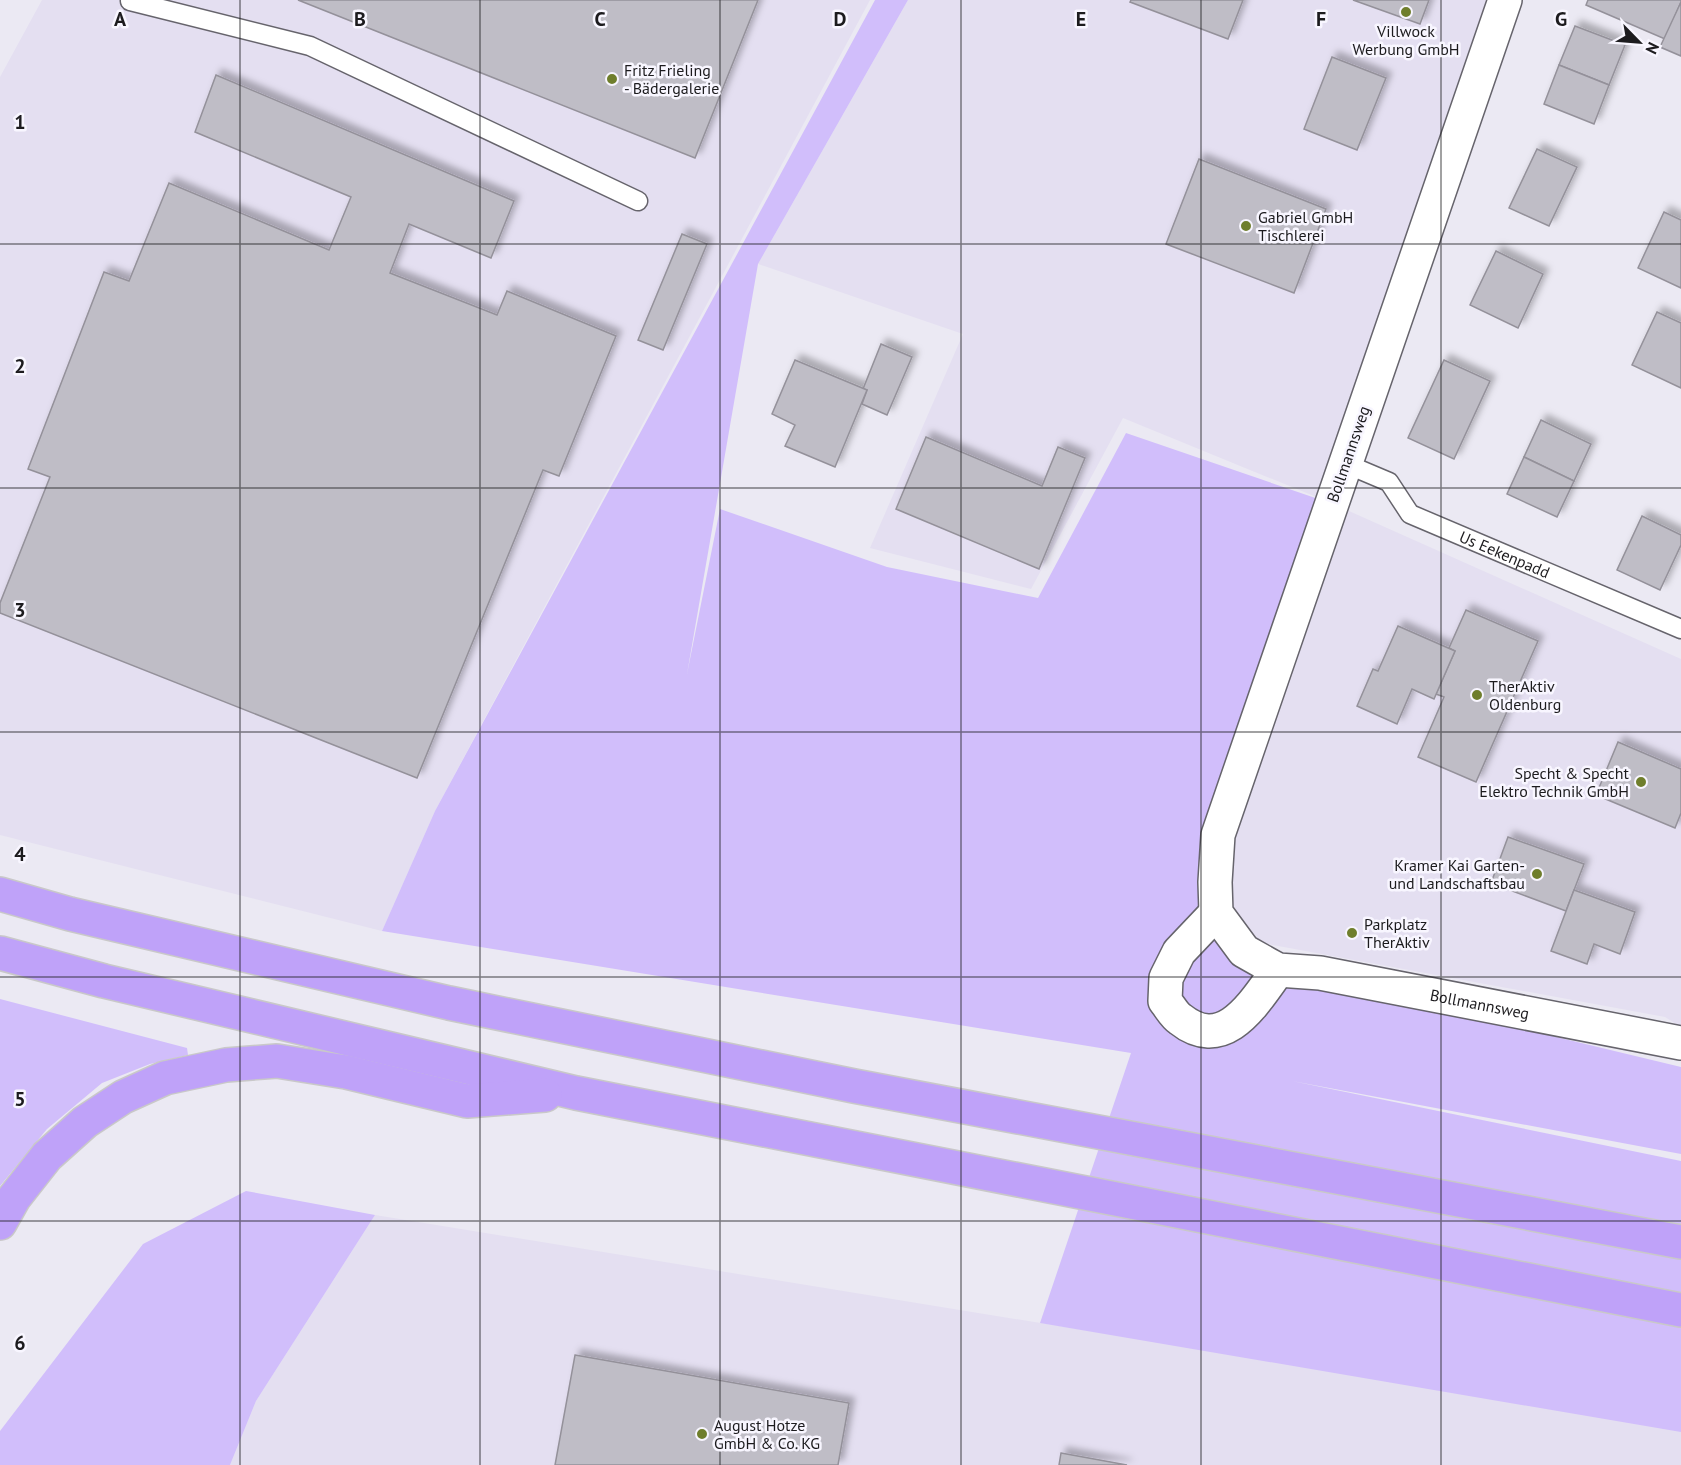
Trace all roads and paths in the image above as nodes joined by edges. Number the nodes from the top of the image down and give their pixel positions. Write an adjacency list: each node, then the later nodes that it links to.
1 (1505, 0): 4 (street, Bollmannsweg)
2 (130, 1): 3 (lane)
3 (638, 201)
4 (1344, 463): 5 (lane, Us Eekenpadd); 7 (street, Bollmannsweg)
5 (1681, 628)
6 (0, 894): 13 (highway)
7 (1216, 913): 9 (street, Bollmannsweg); 9 (street)
8 (0, 952): 11 (highway)
9 (1278, 970): 10 (street, Bollmannsweg)
10 (1681, 1043)
11 (576, 1093): 12 (highway); 14 (highway)
12 (0, 1223)
13 (1681, 1242)
14 (1681, 1310)

